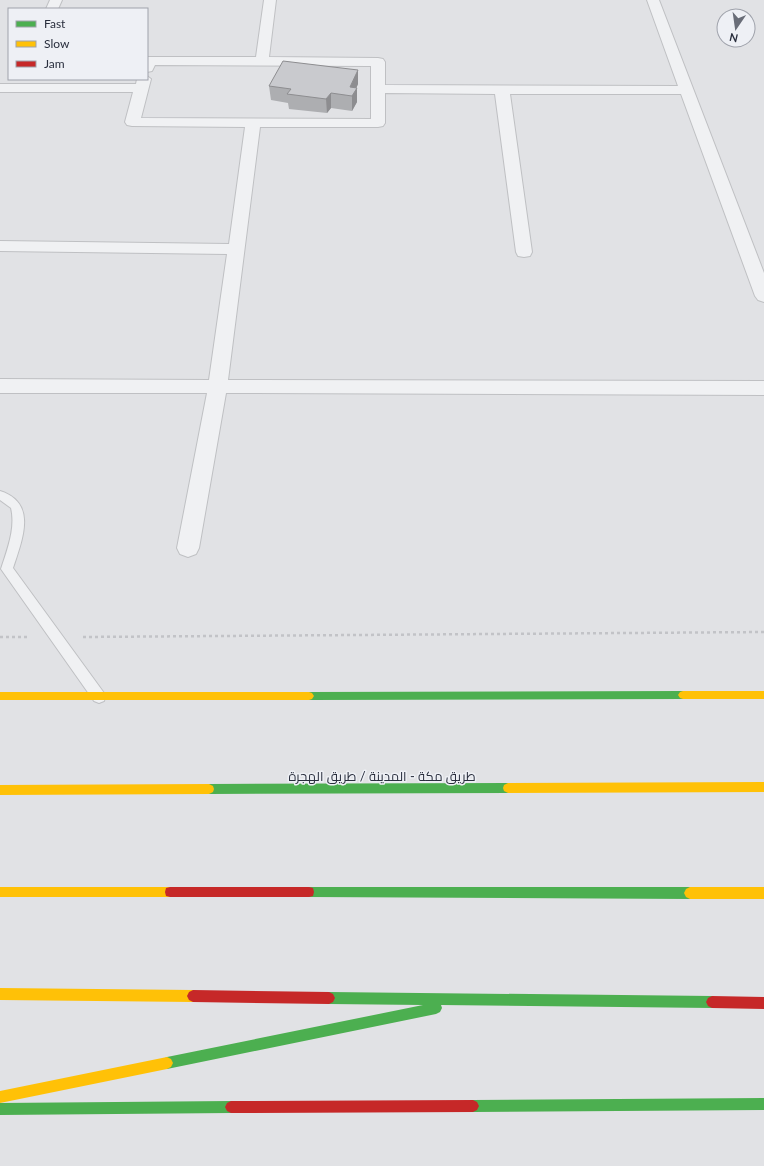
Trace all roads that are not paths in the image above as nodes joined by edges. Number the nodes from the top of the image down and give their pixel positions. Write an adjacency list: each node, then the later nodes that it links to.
1 (270, 0): 3 (street)
2 (653, 0): 10 (street)
3 (262, 61): 4 (street); 8 (street)
4 (148, 64)
5 (21, 84): 6 (street); 7 (street)
6 (143, 84): 11 (street)
7 (0, 88)
8 (378, 89): 9 (street); 11 (street)
9 (502, 89): 10 (street); 14 (street)
10 (687, 90): 15 (street)
11 (253, 123): 13 (street)
12 (0, 246): 13 (street)
13 (236, 249): 17 (street)
14 (524, 252)
15 (764, 296)
16 (0, 386): 17 (street)
17 (218, 386): 18 (street); 20 (street)
18 (764, 388)
19 (0, 495): 21 (lane)
20 (188, 548)
21 (4, 569): 24 (lane)
22 (764, 695): 24 (main road)
23 (0, 696): 24 (main road)
24 (98, 697)
25 (764, 787): 26 (main road, طريق مكة - المدينة / طريق الهجرة)
26 (0, 790)
27 (0, 892): 28 (main road)
28 (764, 893)
29 (0, 994): 30 (main road)
30 (480, 999): 31 (main road); 32 (main road)
31 (764, 1002)
32 (0, 1097)
33 (764, 1104): 34 (main road)
34 (0, 1109)

